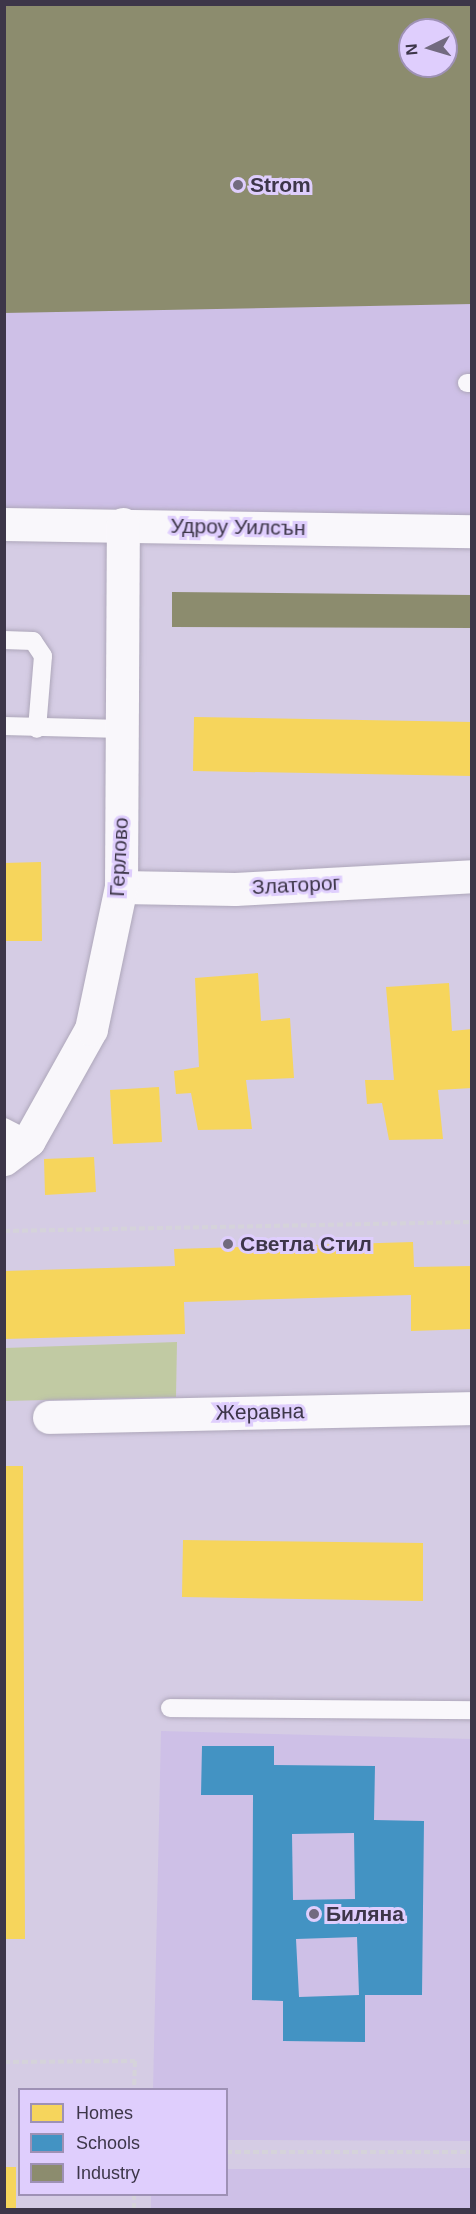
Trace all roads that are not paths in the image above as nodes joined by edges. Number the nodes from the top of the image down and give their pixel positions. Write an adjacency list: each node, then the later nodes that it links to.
1 (4, 524): 2 (street, Удроу Уилсън)
2 (123, 525): 3 (street, Удроу Уилсън); 7 (street, Герлово)
3 (471, 531)
4 (4, 640): 6 (lane)
5 (4, 726): 6 (lane)
6 (37, 729): 7 (lane)
7 (122, 729): 9 (street, Герлово)
8 (471, 876): 9 (street, Златорог)
9 (121, 887): 10 (street, Герлово)
10 (13, 1142)
11 (471, 1408): 12 (street, Жеравна)
12 (49, 1417)
13 (170, 1708): 14 (lane)
14 (471, 1710)

